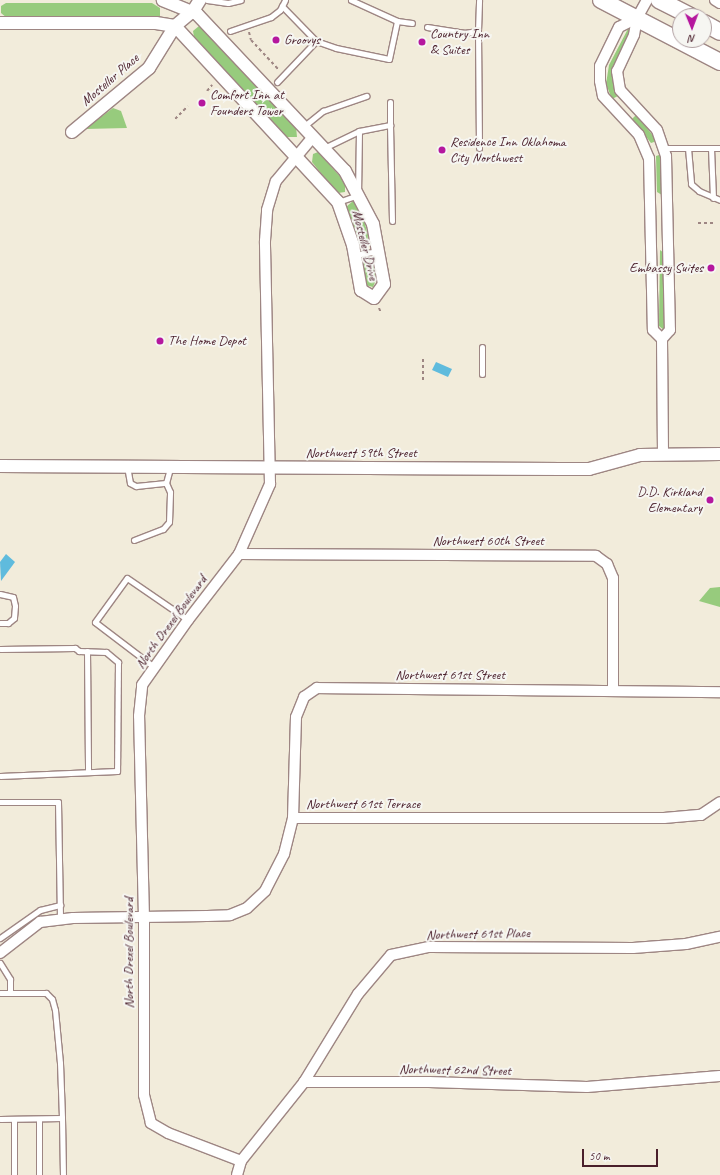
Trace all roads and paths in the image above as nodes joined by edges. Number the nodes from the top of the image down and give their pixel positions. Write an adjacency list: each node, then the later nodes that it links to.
1 (163, 0): 12 (street)
2 (200, 0): 16 (street)
3 (207, 0): 4 (lane)
4 (241, 0)
5 (285, 0): 14 (lane)
6 (351, 0): 18 (lane)
7 (479, 0): 25 (lane)
8 (601, 0): 17 (highway)
9 (647, 0): 17 (street)
10 (659, 0): 15 (highway)
11 (715, 0): 13 (street)
12 (177, 2): 16 (street); 21 (street)
13 (720, 2)
14 (282, 6): 22 (lane); 26 (lane)
15 (674, 8)
16 (193, 11): 21 (street); 39 (street, Mosteller Drive)
17 (636, 18): 27 (highway); 33 (street); 36 (street)
18 (397, 21): 20 (lane); 26 (lane)
19 (0, 23): 21 (street)
20 (412, 23)
21 (172, 25): 41 (street, Mosteller Place); 50 (street, Mosteller Drive)
22 (248, 26): 24 (lane); 28 (path)
23 (427, 26): 25 (lane)
24 (230, 31)
25 (478, 31): 43 (lane)
26 (316, 41): 28 (lane)
27 (720, 62)
28 (284, 75): 29 (lane)
29 (277, 82)
30 (212, 85): 31 (path)
31 (207, 91)
32 (366, 96): 39 (lane)
33 (631, 100): 36 (street); 44 (street)
34 (390, 102): 38 (lane)
35 (188, 106): 37 (path)
36 (616, 112): 49 (street)
37 (175, 119)
38 (390, 125): 40 (lane); 55 (lane)
39 (303, 127): 42 (street, Mosteller Drive)
40 (359, 131): 48 (lane); 51 (lane)
41 (72, 132)
42 (312, 138): 48 (street, Mosteller Drive); 50 (street, North Drexel Boulevard)
43 (479, 148)
44 (664, 148): 45 (lane); 49 (street); 60 (street)
45 (688, 148): 46 (lane); 52 (lane)
46 (711, 148): 47 (lane); 52 (lane)
47 (720, 148)
48 (322, 149): 51 (street, Mosteller Drive)
49 (646, 149): 60 (street)
50 (295, 155): 54 (street, Mosteller Drive); 70 (street, North Drexel Boulevard)
51 (358, 194): 54 (lane); 58 (street, Mosteller Drive)
52 (713, 198): 53 (lane)
53 (720, 200)
54 (338, 202): 59 (street, Mosteller Drive)
55 (392, 221)
56 (714, 222): 57 (path)
57 (698, 223)
58 (378, 251): 59 (lane); 59 (street, Mosteller Drive)
59 (355, 255)
60 (662, 339): 65 (street)
61 (482, 347): 63 (lane)
62 (422, 359): 64 (path)
63 (482, 374)
64 (423, 383)
65 (663, 454): 66 (street, Northwest 59th Street); 70 (street, Northwest 59th Street)
66 (720, 454)
67 (0, 466): 68 (street, Northwest 59th Street)
68 (127, 466): 69 (street, Northwest 59th Street); 71 (lane)
69 (170, 466): 70 (street, Northwest 59th Street); 71 (lane)
70 (270, 468): 73 (street, North Drexel Boulevard)
71 (166, 483): 72 (lane)
72 (134, 540)
73 (239, 554): 75 (street, North Drexel Boulevard); 80 (street, Northwest 60th Street)
74 (0, 594): 76 (lane)
75 (188, 620): 79 (street, North Drexel Boulevard); 79 (lane)
76 (0, 623)
77 (0, 649): 78 (lane)
78 (87, 651): 82 (lane); 82 (lane)
79 (154, 667): 88 (street, North Drexel Boulevard)
80 (613, 690): 81 (street, Northwest 61st Street); 86 (street, Northwest 61st Street)
81 (720, 692)
82 (88, 772): 83 (lane)
83 (0, 776)
84 (0, 802): 87 (lane)
85 (720, 802): 86 (street, Northwest 61st Terrace)
86 (293, 818): 88 (street, Northwest 61st Terrace)
87 (60, 905): 89 (lane); 91 (lane)
88 (144, 918): 89 (street, Northwest 61st Terrace); 102 (street, North Drexel Boulevard)
89 (60, 920): 92 (street, Northwest 61st Terrace)
90 (720, 937): 97 (street, Northwest 61st Place)
91 (0, 938)
92 (0, 953)
93 (0, 963): 95 (lane)
94 (0, 993): 95 (lane)
95 (10, 993): 99 (lane)
96 (720, 1076): 97 (street, Northwest 62nd Street)
97 (304, 1082): 102 (street)
98 (39, 1118): 99 (lane); 101 (lane); 104 (lane)
99 (62, 1118): 105 (lane)
100 (0, 1119): 101 (lane)
101 (14, 1119): 103 (lane)
102 (241, 1161): 106 (street)
103 (14, 1175)
104 (39, 1175)
105 (63, 1175)
106 (237, 1175)

